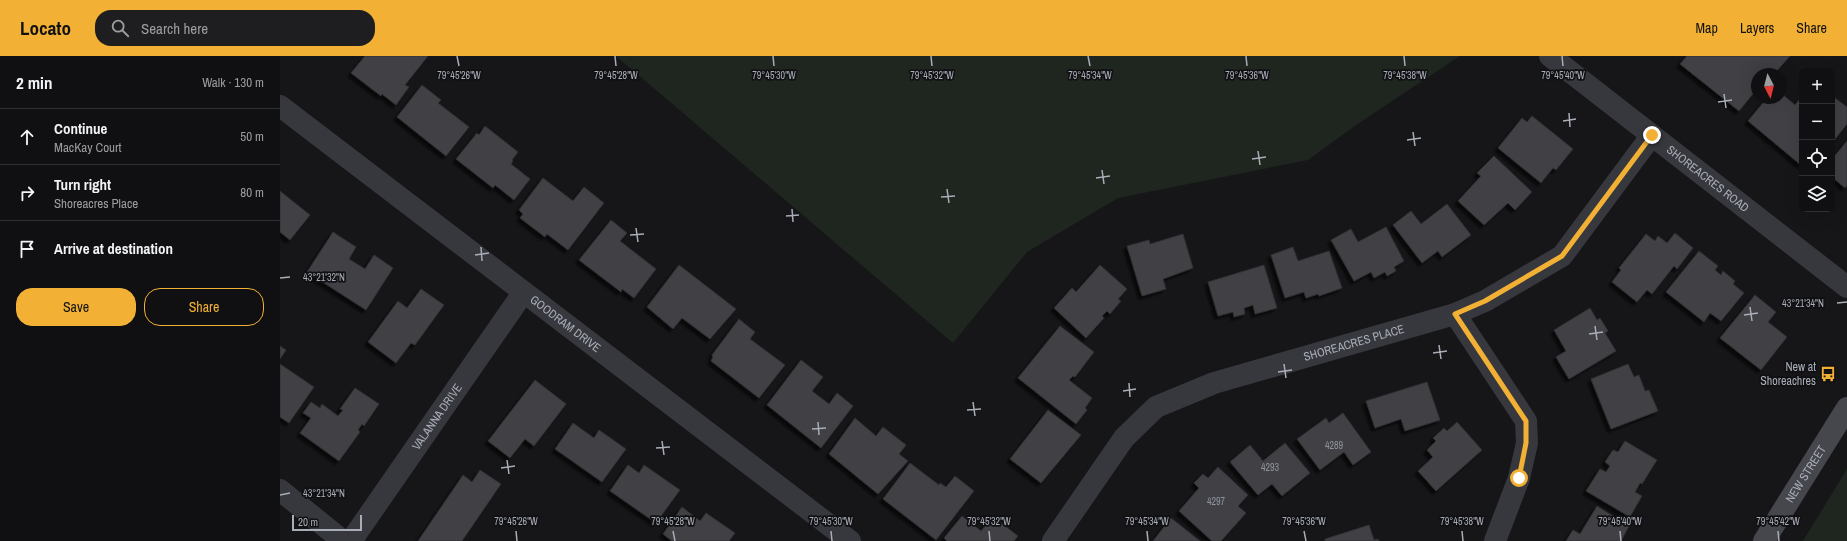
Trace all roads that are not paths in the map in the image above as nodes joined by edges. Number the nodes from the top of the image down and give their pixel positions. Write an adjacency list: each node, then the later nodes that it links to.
1 (1550, 56): 3 (street, SHOREACRES ROAD)
2 (280, 106): 5 (street, GOODRAM DRIVE)
3 (1652, 135): 4 (street, SHOREACRES ROAD); 6 (street, SHOREACRES PLACE)
4 (1847, 287)
5 (523, 293): 10 (street, VALANNA DRIVE); 11 (street, GOODRAM DRIVE)
6 (1455, 314): 12 (street, SHOREACRES PLACE); 13 (street)
7 (1847, 408): 14 (main road, NEW STREET)
8 (280, 490): 9 (street)
9 (343, 541)
10 (351, 541)
11 (850, 541)
12 (1053, 541)
13 (1495, 541)
14 (1764, 541)

